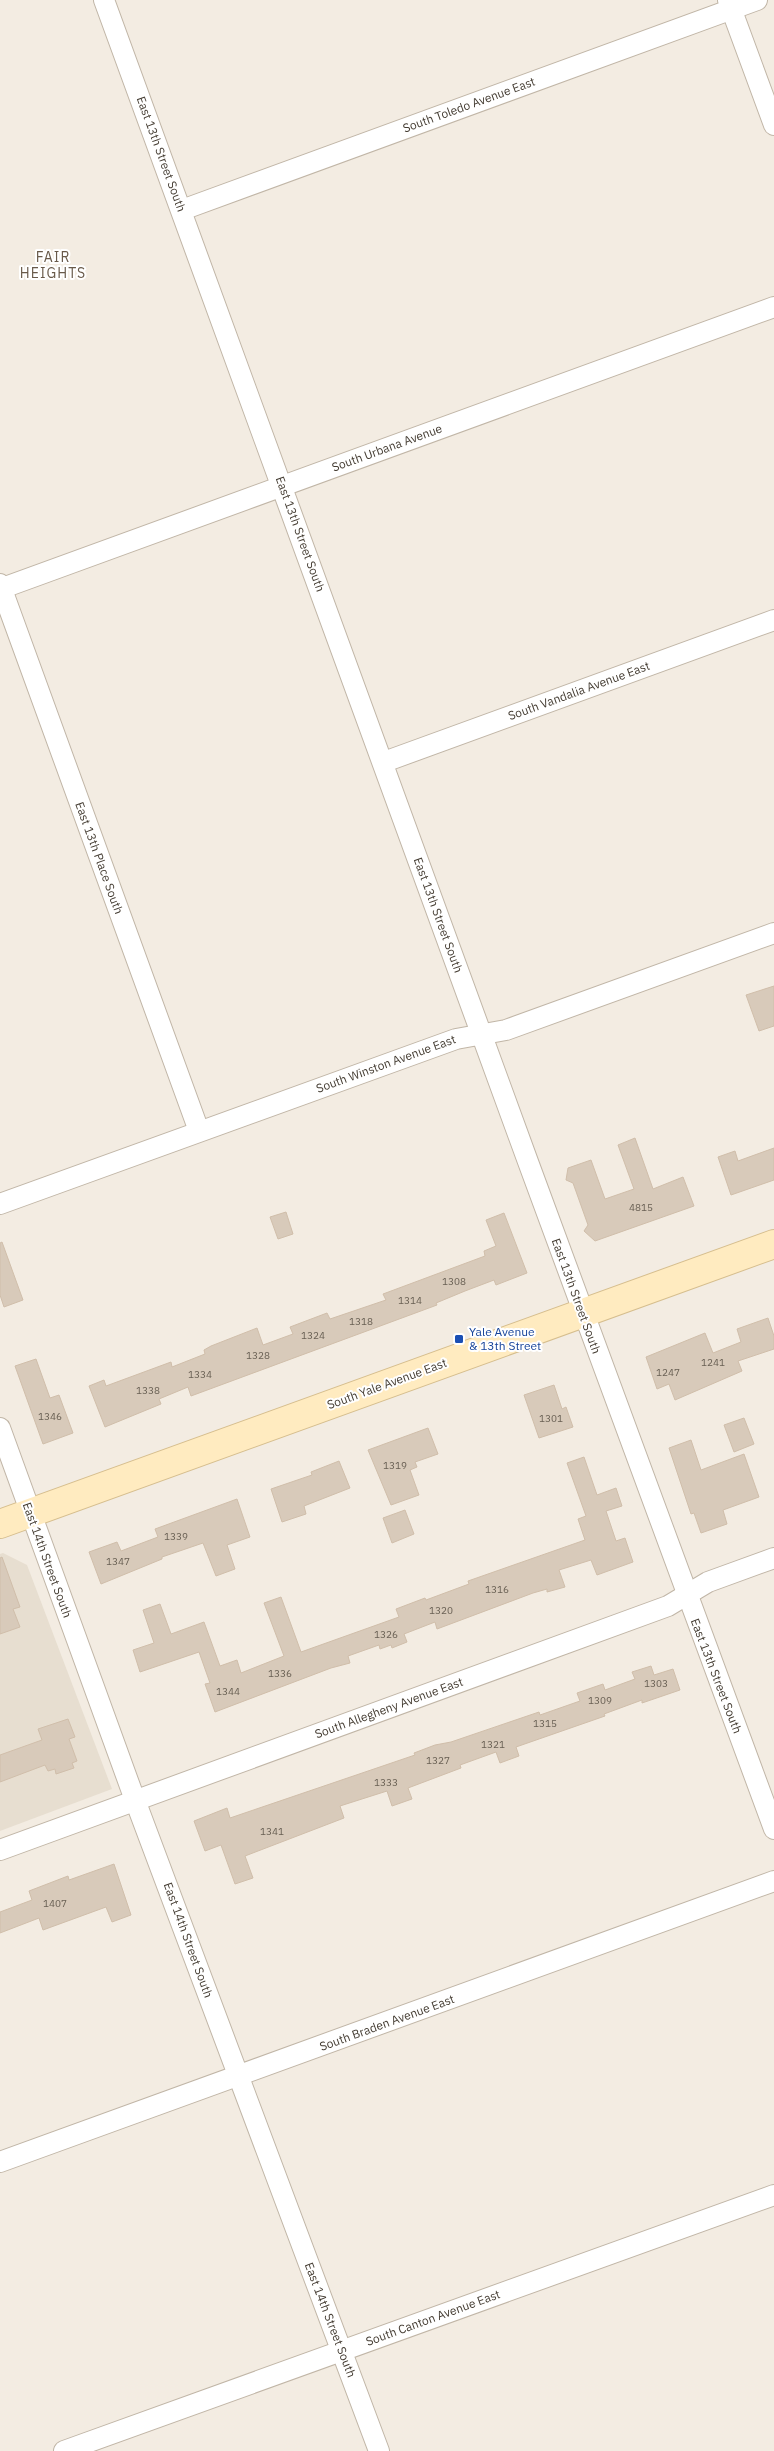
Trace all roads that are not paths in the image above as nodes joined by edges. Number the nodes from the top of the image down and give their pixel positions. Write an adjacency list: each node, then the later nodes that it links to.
1 (104, 0): 5 (street, East 13th Street South)
2 (757, 0): 3 (street, South Toledo Avenue East)
3 (730, 5): 4 (street); 5 (street, South Toledo Avenue East)
4 (774, 125)
5 (182, 210): 7 (street, East 13th Street South)
6 (774, 307): 7 (street, South Urbana Avenue)
7 (281, 486): 8 (street, South Urbana Avenue); 10 (street, East 13th Street South)
8 (0, 587): 13 (street, East 13th Place South)
9 (774, 620): 10 (street, South Vandalia Avenue East)
10 (384, 762): 12 (street, East 13th Street South)
11 (774, 933): 12 (street, South Winston Avenue East)
12 (481, 1034): 13 (street, South Winston Avenue East); 16 (street, East 13th Street South)
13 (199, 1132): 14 (street, South Winston Avenue East)
14 (0, 1204)
15 (774, 1244): 16 (main road, South Yale Avenue East)
16 (583, 1314): 18 (main road, South Yale Avenue East); 21 (street, East 13th Street South)
17 (0, 1428): 18 (street, East 14th Street South)
18 (30, 1513): 19 (main road, South Yale Avenue East); 22 (street, East 14th Street South)
19 (0, 1524)
20 (774, 1558): 21 (street, South Allegheny Avenue East)
21 (686, 1595): 22 (street, South Allegheny Avenue East); 23 (street, East 13th Street South)
22 (135, 1800): 24 (street, South Allegheny Avenue East); 26 (street, East 14th Street South)
23 (774, 1829)
24 (0, 1850)
25 (774, 1881): 26 (street, South Braden Avenue East)
26 (238, 2077): 27 (street, South Braden Avenue East); 29 (street, East 14th Street South)
27 (0, 2162)
28 (774, 2194): 29 (street, South Canton Avenue East)
29 (342, 2351): 30 (street, South Canton Avenue East); 31 (street, East 14th Street South)
30 (64, 2451)
31 (379, 2451)

